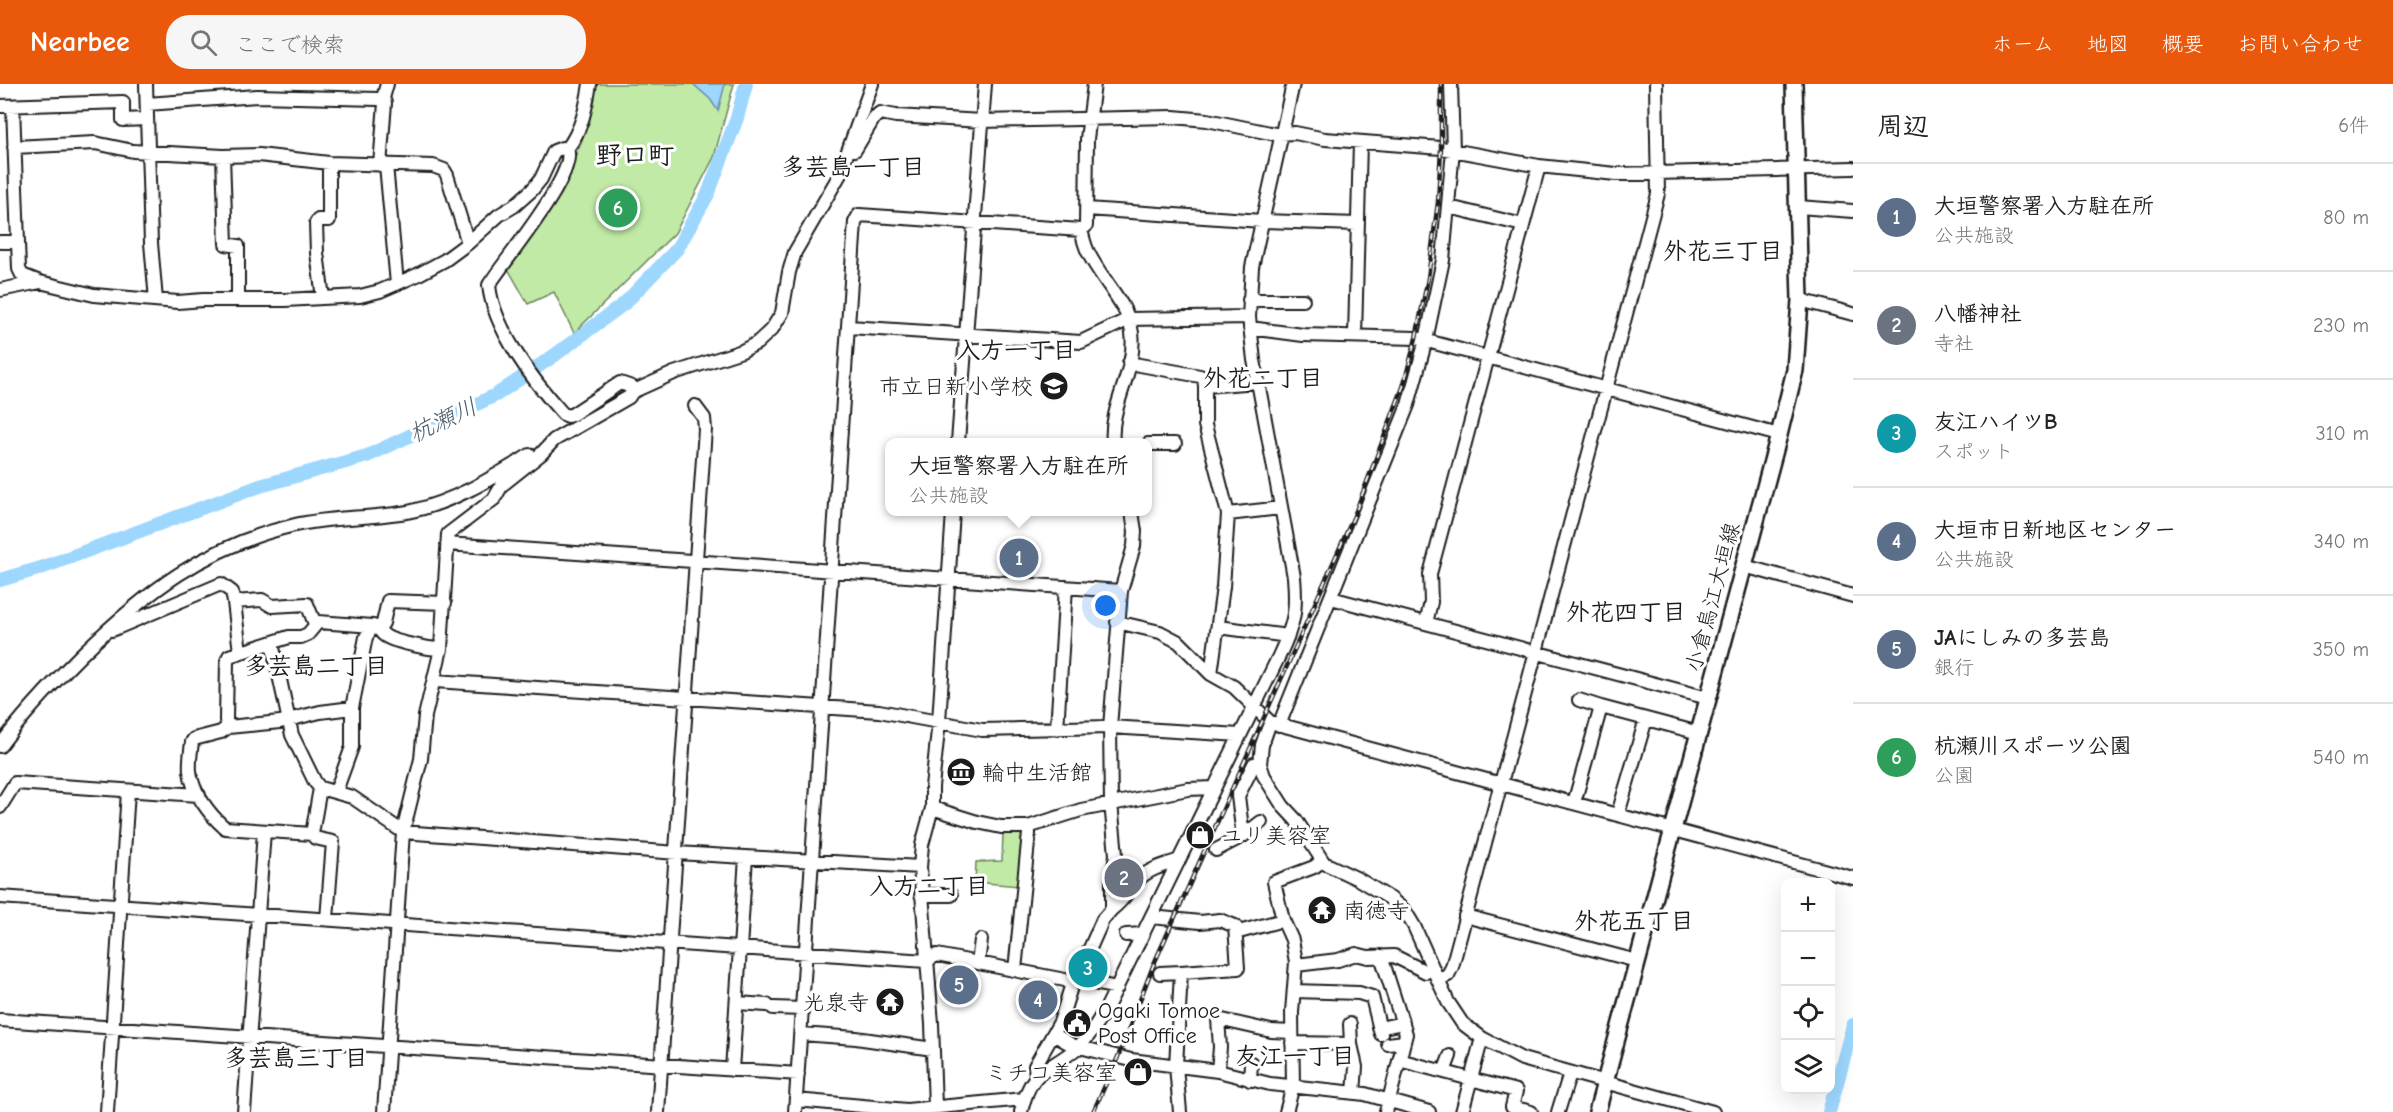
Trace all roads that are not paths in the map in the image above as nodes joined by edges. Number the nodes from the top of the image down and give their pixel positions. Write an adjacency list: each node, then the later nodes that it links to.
1 (146, 84): 12 (street)
2 (387, 84): 11 (street)
3 (590, 84): 20 (street)
4 (872, 84): 30 (street)
5 (985, 84): 16 (street)
6 (1094, 84): 14 (street)
7 (1293, 84): 17 (street)
8 (1451, 84): 21 (street)
9 (1656, 84): 29 (street)
10 (1794, 84): 28 (main road, 小倉烏江大垣線)
11 (383, 98): 12 (street); 25 (street)
12 (147, 104): 15 (street)
13 (6, 106): 15 (street); 19 (street)
14 (1089, 118): 16 (street); 17 (street); 33 (street)
15 (147, 119): 22 (street)
16 (982, 121): 30 (street); 36 (street)
17 (1282, 133): 18 (street); 35 (street)
18 (1360, 142): 21 (street); 37 (street)
19 (14, 147): 22 (street); 41 (street)
20 (567, 149): 42 (street); 64 (street)
21 (1453, 150): 26 (street); 31 (street)
22 (149, 152): 23 (street); 47 (street)
23 (223, 156): 24 (street); 48 (street)
24 (329, 163): 25 (street); 46 (street)
25 (383, 165): 42 (street); 44 (street)
26 (1539, 166): 29 (street); 38 (street)
27 (1853, 168): 28 (street)
28 (1797, 170): 29 (street); 32 (main road, 小倉烏江大垣線)
29 (1659, 173): 63 (street)
30 (839, 176): 64 (street)
31 (1449, 207): 38 (street); 58 (street)
32 (1798, 207): 34 (street); 51 (main road, 小倉烏江大垣線)
33 (1087, 209): 35 (street); 39 (street)
34 (1853, 211)
35 (1262, 221): 37 (street); 49 (street)
36 (975, 223): 39 (street); 55 (street); 56 (street)
37 (1358, 224): 57 (street)
38 (1523, 225): 59 (street)
39 (1081, 230): 53 (street)
40 (0, 242): 41 (street)
41 (17, 242): 43 (street)
42 (468, 243): 44 (street)
43 (40, 282): 45 (street); 47 (street)
44 (397, 284): 46 (street)
45 (0, 290)
46 (323, 298): 48 (street)
47 (156, 300): 48 (street)
48 (238, 300)
49 (1249, 300): 50 (street); 54 (street)
50 (1303, 300)
51 (1800, 300): 52 (street); 66 (main road, 小倉烏江大垣線)
52 (1853, 314)
53 (1129, 320): 54 (street); 56 (street); 60 (street)
54 (1250, 322): 57 (street); 61 (street)
55 (849, 327): 56 (street); 79 (street)
56 (966, 335): 67 (street)
57 (1355, 336): 58 (street)
58 (1426, 340): 59 (street); 84 (street)
59 (1489, 357): 63 (street); 88 (street)
60 (1129, 363): 62 (street); 68 (street)
61 (1258, 382): 62 (street); 72 (street)
62 (1205, 386): 73 (street)
63 (1607, 389): 66 (street); 97 (street)
64 (632, 392): 71 (street)
65 (695, 406): 77 (street)
66 (1779, 435): 78 (main road, 小倉烏江大垣線)
67 (958, 438)
68 (1113, 438)
69 (1152, 444): 70 (street)
70 (1175, 444)
71 (547, 446): 76 (street); 92 (street)
72 (1281, 508): 73 (street); 93 (street)
73 (1228, 514): 91 (street)
74 (953, 516): 80 (street)
75 (1133, 516): 82 (street)
76 (447, 544): 77 (street); 86 (street)
77 (695, 561): 79 (street); 101 (street)
78 (1744, 566): 83 (street); 100 (main road, 小倉烏江大垣線)
79 (832, 570): 80 (street); 104 (street)
80 (948, 578): 81 (street); 109 (street)
81 (1066, 587): 82 (street); 113 (street)
82 (1121, 591): 87 (street)
83 (1853, 596)
84 (1331, 598): 88 (street); 110 (street)
85 (234, 602): 89 (street); 92 (street); 96 (street)
86 (445, 603): 90 (street); 95 (street)
87 (1117, 622): 98 (street); 112 (street)
88 (1426, 623): 97 (street)
89 (315, 624): 90 (street); 94 (street)
90 (376, 627): 95 (street); 105 (street)
91 (1218, 627): 93 (street); 98 (street)
92 (105, 632): 116 (street)
93 (1288, 636): 106 (street)
94 (272, 643): 96 (street); 108 (street)
95 (441, 649): 99 (street)
96 (240, 652): 111 (street)
97 (1536, 652): 100 (street); 118 (street)
98 (1211, 674): 106 (street)
99 (435, 681): 101 (street); 133 (street)
100 (1708, 698): 114 (main road, 小倉烏江大垣線)
101 (687, 700): 104 (street); 137 (street)
102 (1579, 700): 103 (street)
103 (1601, 706): 107 (street); 125 (street)
104 (823, 707): 109 (street); 139 (street)
105 (352, 708): 108 (street); 122 (street)
106 (1254, 708): 110 (street); 115 (street)
107 (1646, 718): 114 (street); 128 (street)
108 (288, 719): 111 (street); 119 (street)
109 (939, 721): 113 (street); 127 (street)
110 (1274, 724): 117 (street); 118 (street)
111 (228, 727): 123 (street)
112 (1110, 728): 113 (street); 115 (street); 124 (street)
113 (1057, 729)
114 (1699, 733): 131 (main road, 小倉烏江大垣線)
115 (1240, 735): 120 (street)
116 (0, 746)
117 (1260, 764): 135 (street); 141 (street)
118 (1500, 785): 125 (street); 150 (street)
119 (320, 788): 122 (street); 134 (street)
120 (1213, 788): 124 (street); 140 (street)
121 (128, 791): 123 (street); 126 (street); 147 (street)
122 (336, 791): 133 (street)
123 (199, 795): 132 (street)
124 (1111, 803): 130 (street); 148 (street)
125 (1574, 803): 128 (street)
126 (0, 807)
127 (932, 808): 130 (street); 142 (street)
128 (1618, 814): 131 (street)
129 (1261, 822): 135 (street)
130 (1028, 827): 167 (street)
131 (1673, 829): 143 (street); 164 (main road, 小倉烏江大垣線)
132 (264, 831): 134 (street); 149 (street)
133 (403, 832): 137 (street); 154 (street)
134 (312, 834): 152 (street)
135 (1243, 836): 136 (street)
136 (1216, 850)
137 (677, 853): 138 (street); 159 (street)
138 (746, 857): 139 (street); 160 (street)
139 (813, 860): 142 (street); 161 (street)
140 (1177, 861): 148 (street); 151 (street)
141 (1322, 861): 153 (street); 170 (street)
142 (920, 867): 144 (street)
143 (1853, 878)
144 (921, 895): 145 (street); 163 (street)
145 (951, 896)
146 (0, 897): 147 (street)
147 (122, 905): 149 (street); 179 (street)
148 (1112, 909): 171 (street)
149 (258, 914): 152 (street); 183 (street)
150 (1465, 916): 164 (street); 170 (street)
151 (1152, 917): 155 (street); 156 (street)
152 (327, 919): 154 (street)
153 (1283, 920): 155 (street); 166 (street)
154 (397, 923): 159 (street); 188 (street)
155 (1235, 926): 168 (street)
156 (1143, 934): 157 (street); 172 (street)
157 (1126, 935)
158 (981, 940): 165 (street)
159 (670, 944): 160 (street); 194 (street)
160 (740, 948): 161 (street); 174 (street)
161 (807, 952): 163 (street); 175 (street)
162 (1381, 956): 166 (street); 170 (street); 177 (street)
163 (926, 961): 165 (street); 190 (street)
164 (1638, 961): 204 (main road, 小倉烏江大垣線)
165 (978, 963): 167 (street)
166 (1296, 965): 173 (street)
167 (1015, 970): 171 (street)
168 (1181, 972): 169 (street); 195 (street)
169 (1160, 973)
170 (1436, 975): 185 (street)
171 (1071, 981): 172 (street); 181 (street)
172 (1117, 988): 189 (street)
173 (1294, 991): 182 (street); 184 (street)
174 (736, 1003): 175 (street); 196 (street)
175 (803, 1010): 180 (street)
176 (0, 1020): 179 (street)
177 (1403, 1023): 182 (street); 186 (street)
178 (1350, 1024): 187 (street)
179 (113, 1028): 183 (street); 213 (street)
180 (801, 1034): 190 (street); 200 (street)
181 (1053, 1034): 189 (street); 201 (street)
182 (1383, 1035): 186 (street)
183 (249, 1037): 188 (street); 214 (street)
184 (1292, 1037): 187 (street); 197 (street); 205 (street)
185 (1482, 1038): 199 (street); 202 (street)
186 (1404, 1042): 192 (street)
187 (1351, 1044): 206 (street)
188 (388, 1046): 194 (street); 215 (street)
189 (1080, 1046): 195 (street); 201 (street)
190 (933, 1049): 210 (street)
191 (1450, 1056): 198 (street)
192 (1399, 1060): 198 (street); 209 (street)
193 (1251, 1063): 203 (street)
194 (662, 1066): 196 (street); 216 (street)
195 (1176, 1066): 197 (street); 217 (street)
196 (732, 1070): 200 (street)
197 (1218, 1071): 203 (street)
198 (1444, 1071): 202 (street)
199 (1570, 1073): 204 (street); 222 (street)
200 (798, 1074): 207 (street)
201 (1036, 1076): 208 (street)
202 (1471, 1078): 220 (street); 221 (street)
203 (1250, 1080): 205 (street)
204 (1605, 1082): 211 (street); 223 (main road, 小倉烏江大垣線)
205 (1293, 1086): 206 (street); 218 (street)
206 (1354, 1093): 209 (street)
207 (796, 1106): 212 (street)
208 (1022, 1106): 210 (street)
209 (1388, 1106): 219 (street)
210 (935, 1107): 212 (street)
211 (1682, 1108): 224 (street)
212 (907, 1111)
213 (107, 1112)
214 (244, 1112)
215 (384, 1112)
216 (658, 1112)
217 (1179, 1112)
218 (1286, 1112)
219 (1428, 1112)
220 (1462, 1112)
221 (1531, 1112)
222 (1558, 1112)
223 (1597, 1112)
224 (1713, 1112)

